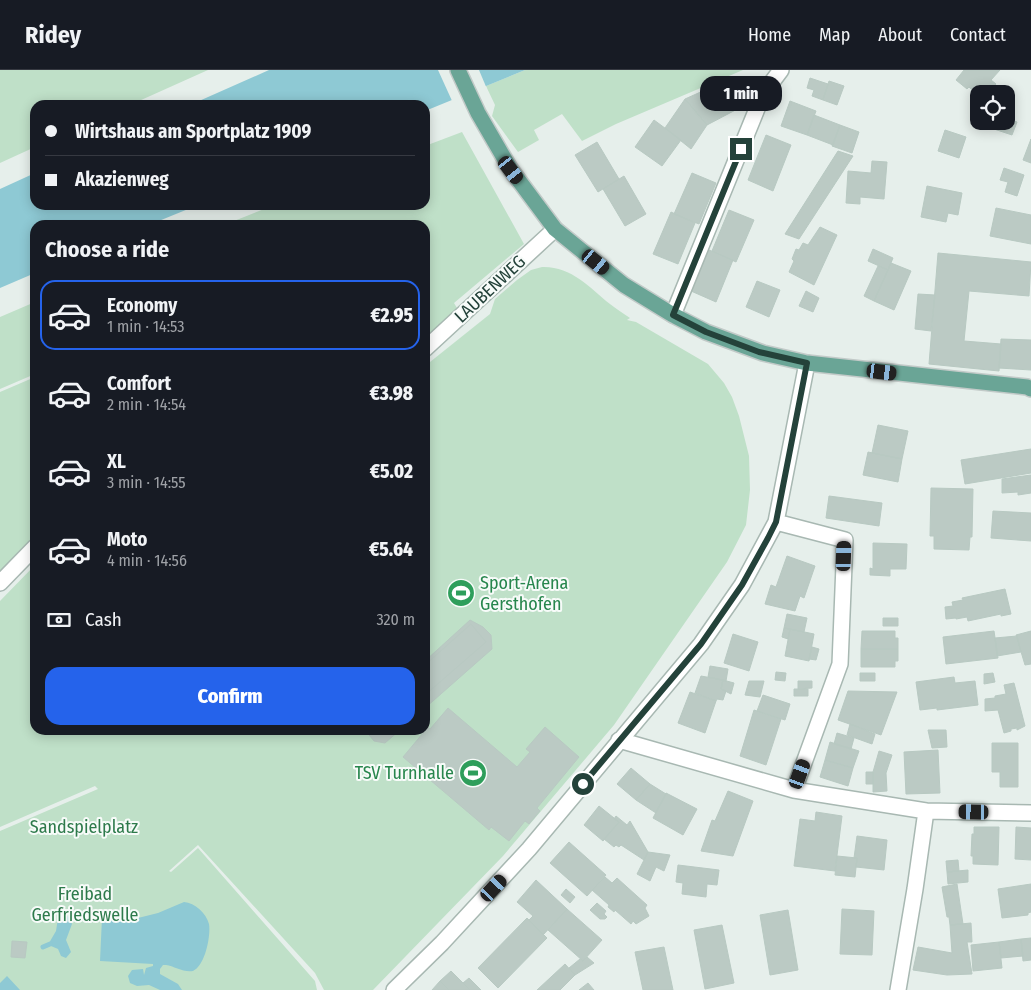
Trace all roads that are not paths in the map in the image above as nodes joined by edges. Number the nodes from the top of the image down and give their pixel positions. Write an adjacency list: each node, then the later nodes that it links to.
1 (458, 70): 3 (main road)
2 (780, 70): 4 (street)
3 (555, 229): 4 (main road); 5 (street, LAUBENWEG)
4 (673, 315): 6 (main road)
5 (430, 344)
6 (807, 363): 7 (main road); 8 (street)
7 (1031, 389)
8 (776, 522): 11 (street); 12 (street)
9 (30, 552): 10 (street)
10 (0, 583)
11 (619, 740): 12 (street); 15 (street)
12 (794, 790): 13 (street)
13 (926, 811): 14 (street); 16 (street)
14 (1031, 813)
15 (394, 990)
16 (898, 990)

